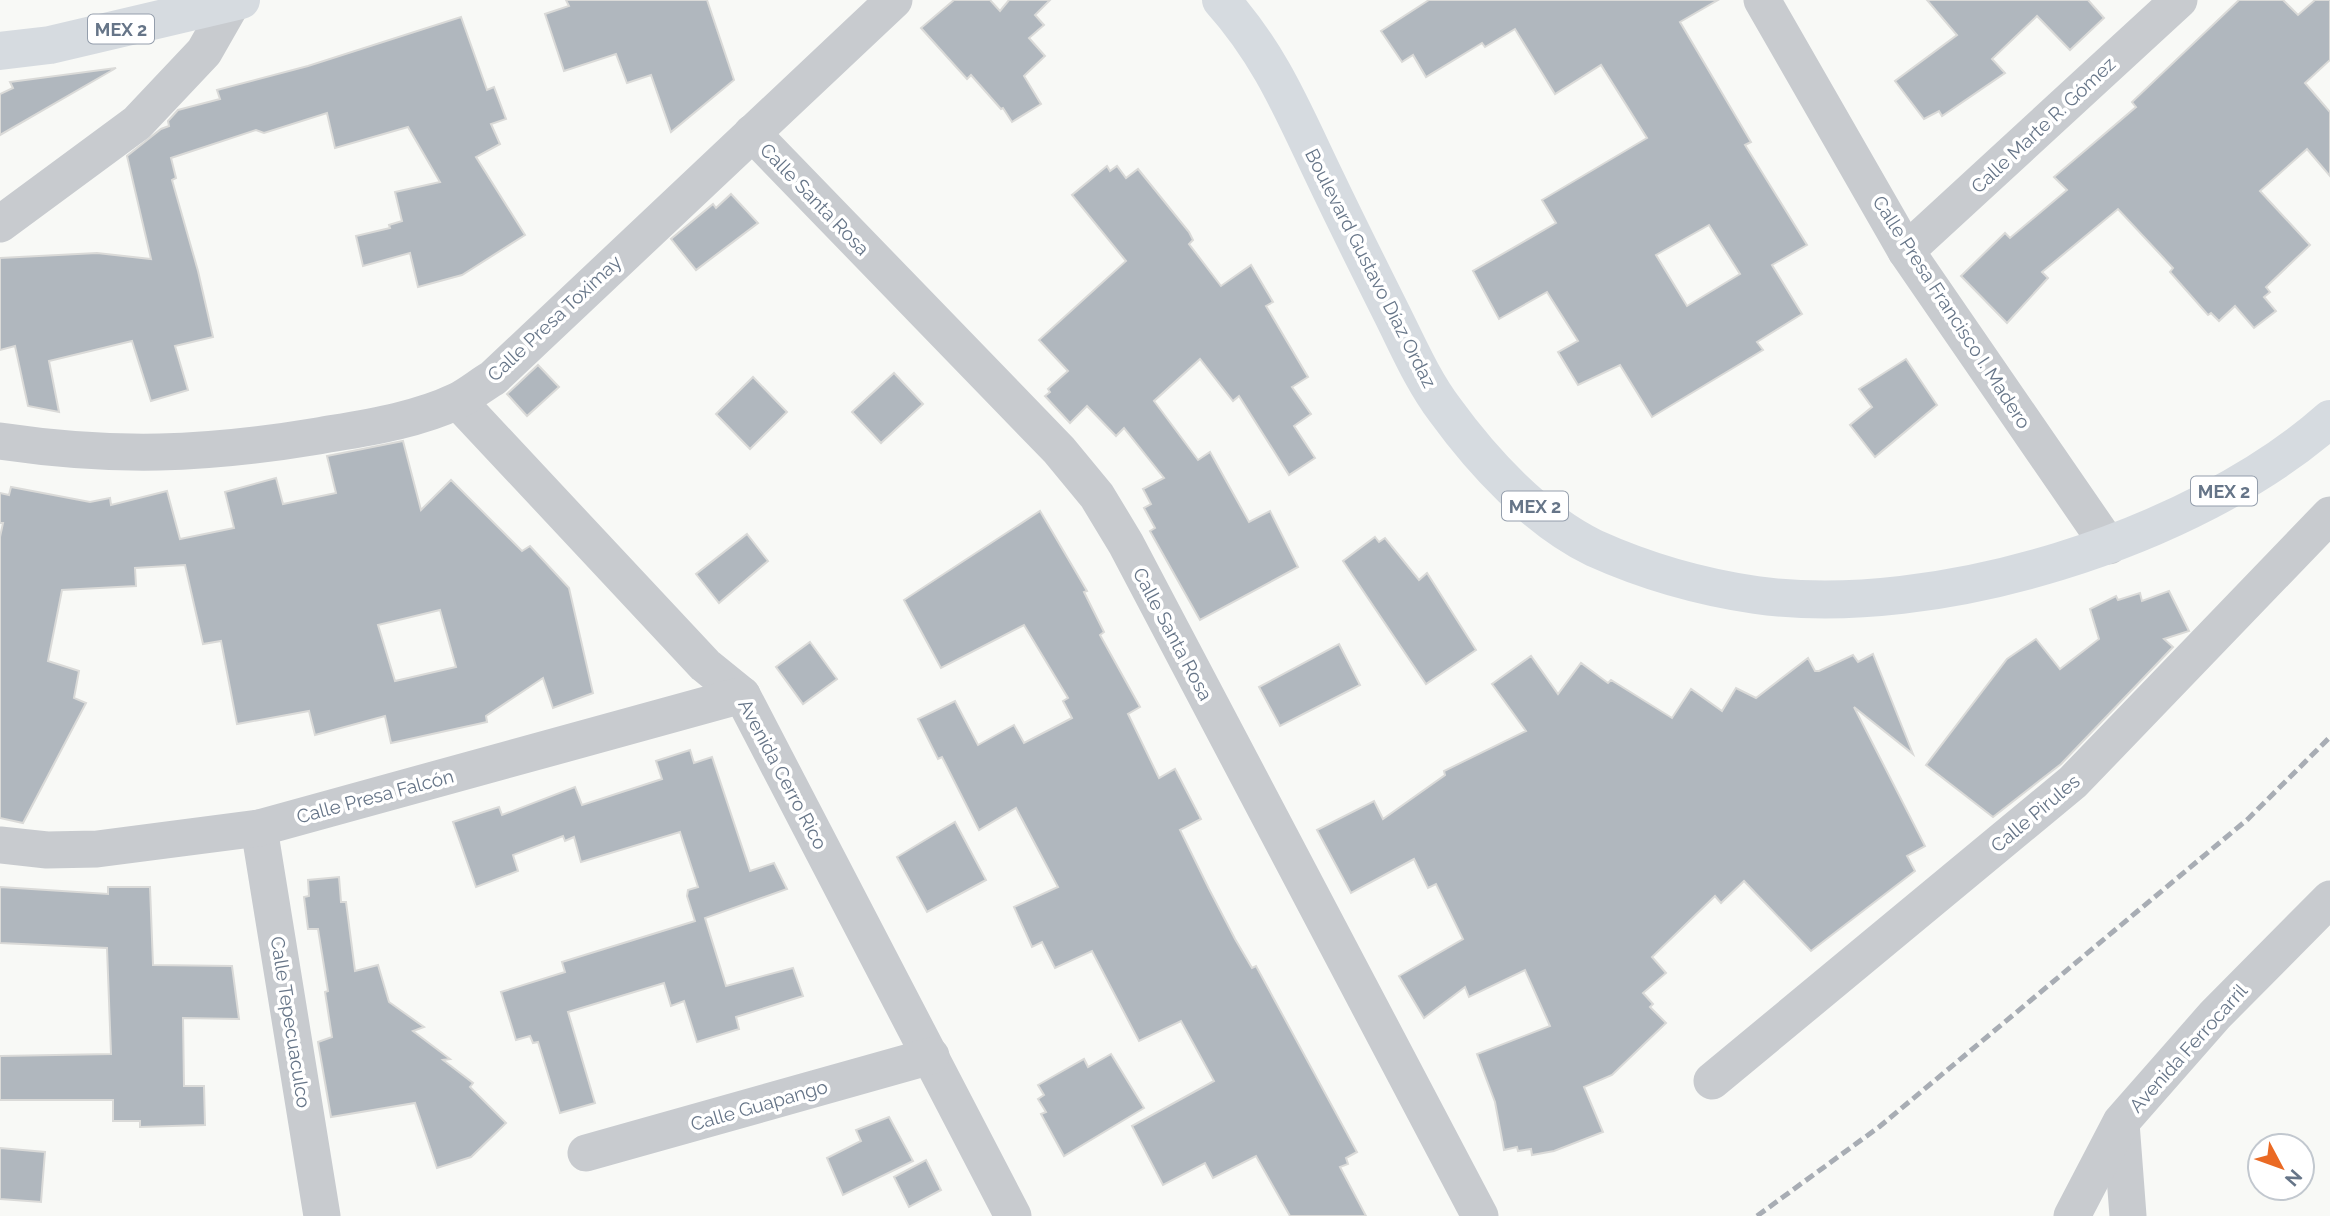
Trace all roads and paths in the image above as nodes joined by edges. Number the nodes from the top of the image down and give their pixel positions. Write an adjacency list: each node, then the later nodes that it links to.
1 (894, 0): 7 (street, Calle Presa Toximay)
2 (1220, 0): 14 (main road, Boulevard Gustavo Díaz Ordaz / MEX 2)
3 (1762, 0): 9 (street, Calle Presa Francisco I. Madero)
4 (2179, 0): 9 (street, Calle Marte R. Gómez)
5 (236, 2): 6 (main road, MEX 2); 8 (street)
6 (0, 51)
7 (752, 133): 10 (street, Calle Presa Toximay); 25 (street, Calle Santa Rosa)
8 (0, 224)
9 (1906, 251): 14 (street, Calle Presa Francisco I. Madero)
10 (458, 401): 12 (street, Calle Presa Toximay); 15 (street, Avenida Cerro Rico)
11 (2330, 419): 14 (main road, Boulevard Gustavo Díaz Ordaz / MEX 2)
12 (0, 441)
13 (2330, 515): 20 (street, Calle Pirules)
14 (2109, 546)
15 (742, 695): 16 (street, Calle Presa Falcón); 19 (street, Avenida Cerro Rico)
16 (259, 828): 17 (street, Calle Presa Falcón); 23 (street, Calle Tepecuaculco)
17 (0, 845)
18 (2330, 899): 21 (street, Avenida Ferrocarril)
19 (931, 1056): 22 (street, Calle Guapango); 24 (street, Avenida Cerro Rico)
20 (1712, 1081)
21 (2121, 1122): 26 (street, Avenida Ferrocarril); 27 (street)
22 (586, 1153)
23 (322, 1216)
24 (1013, 1216)
25 (1480, 1216)
26 (2072, 1216)
27 (2128, 1216)

